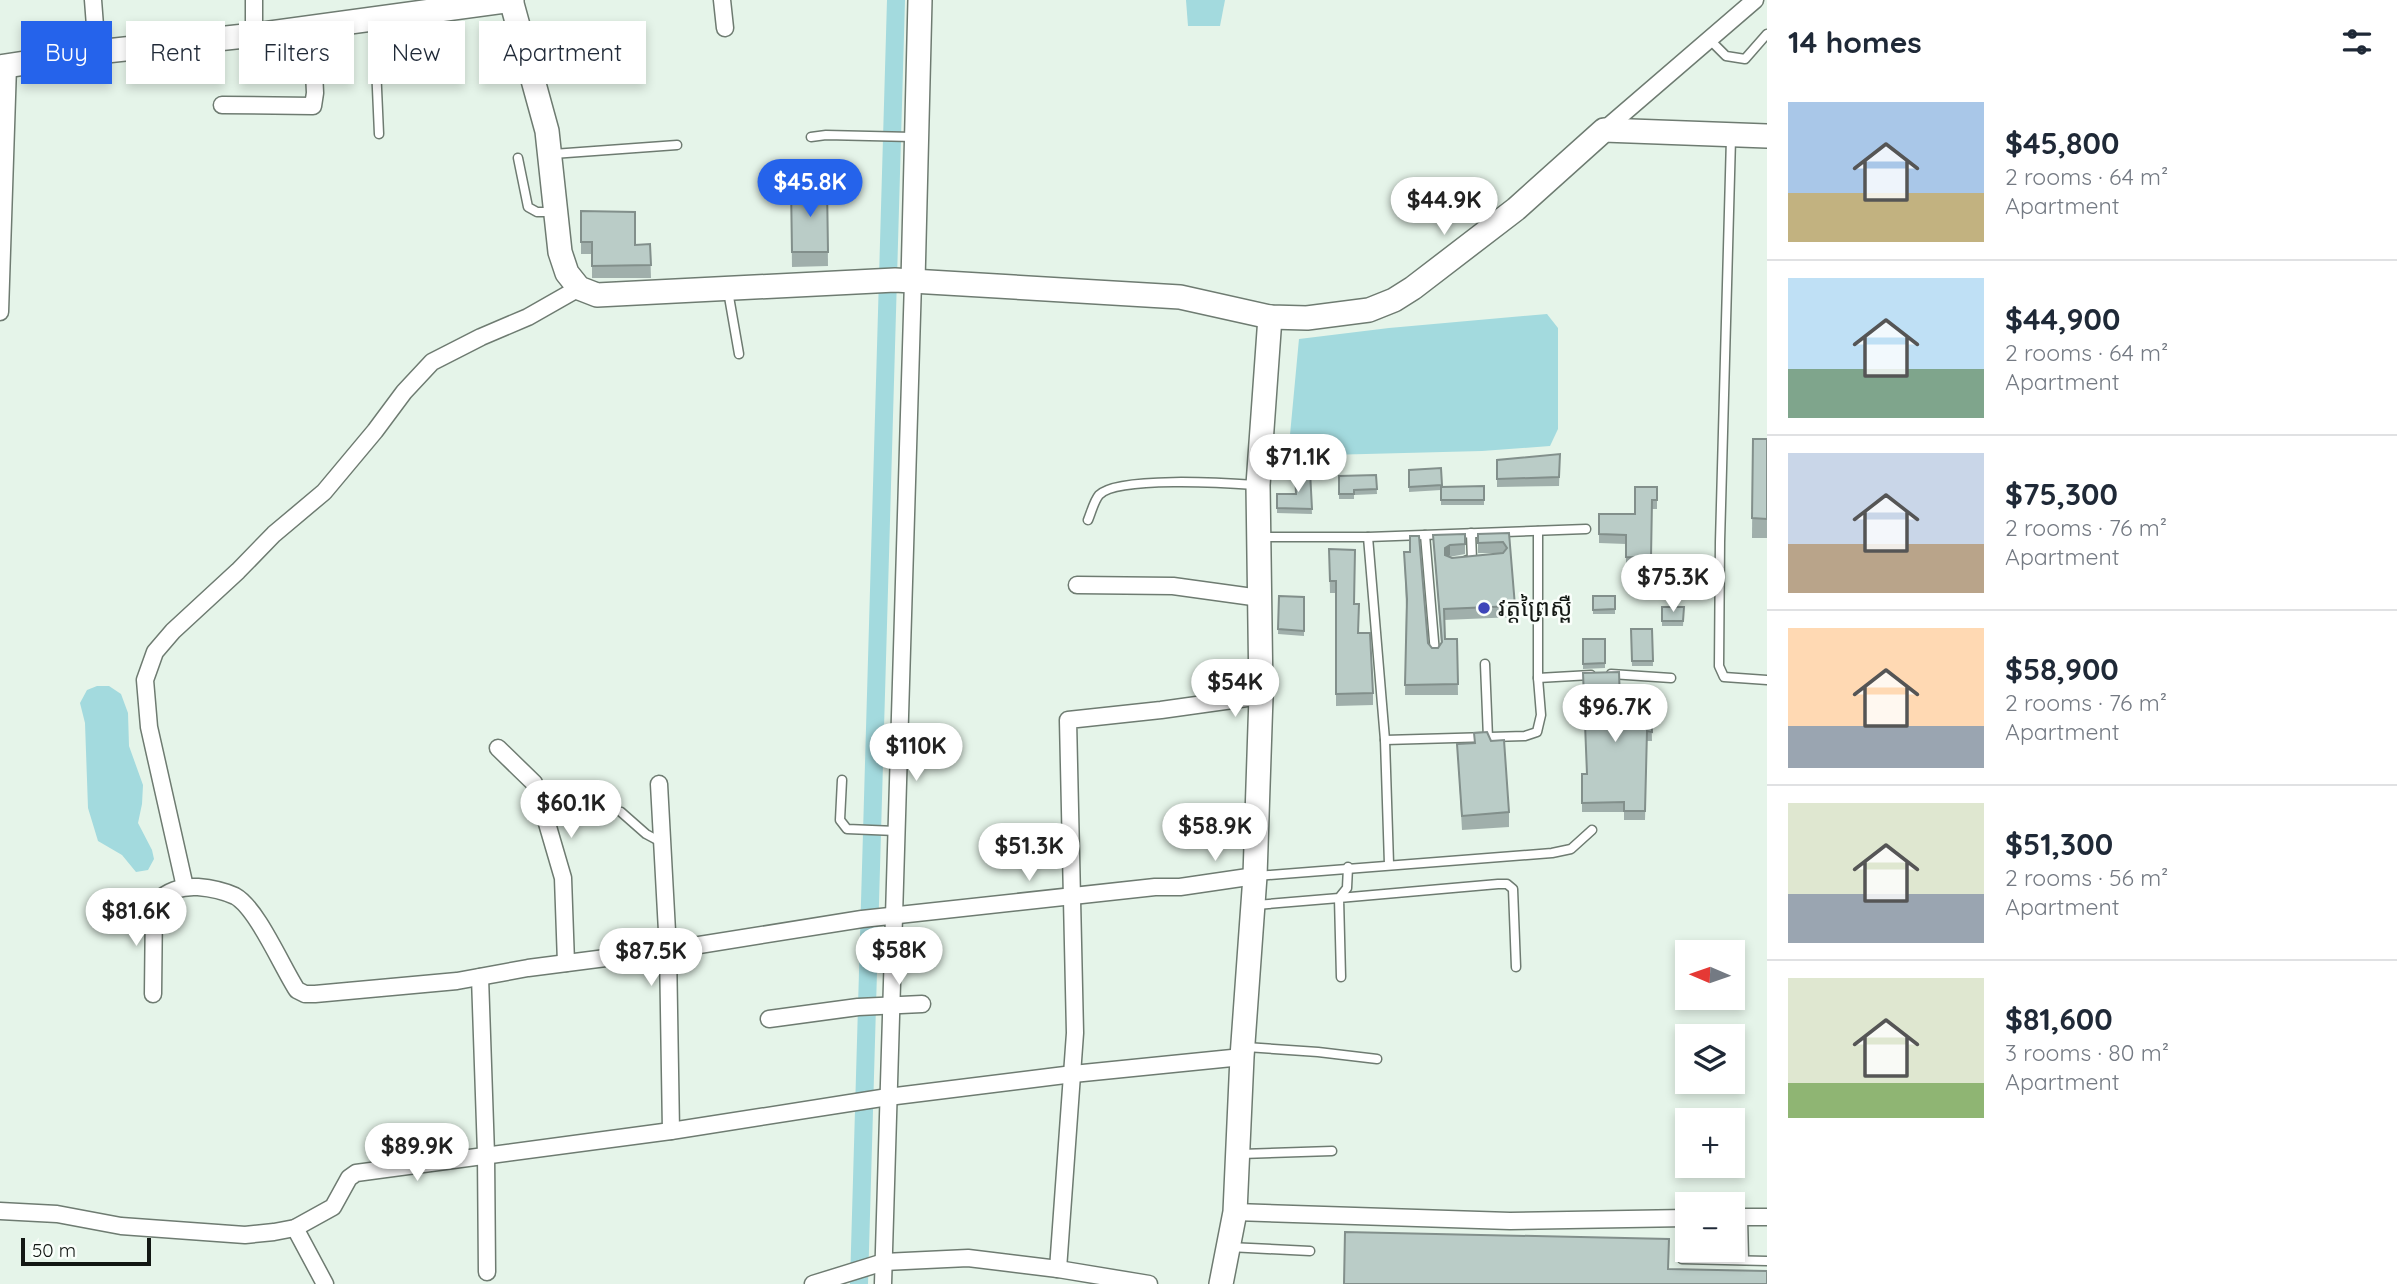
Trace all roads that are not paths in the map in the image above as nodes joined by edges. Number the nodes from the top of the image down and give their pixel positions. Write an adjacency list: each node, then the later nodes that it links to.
1 (93, 0): 8 (street)
2 (254, 0): 9 (street)
3 (512, 0): 7 (street); 26 (street)
4 (722, 0): 11 (street)
5 (920, 0): 22 (street)
6 (1755, 0): 14 (street)
7 (374, 18): 10 (street); 20 (lane)
8 (95, 21)
9 (254, 21)
10 (353, 21)
11 (725, 28)
12 (1767, 34): 14 (lane)
13 (239, 37): 15 (street)
14 (1709, 39): 19 (street)
15 (112, 50)
16 (4, 67): 29 (street)
17 (315, 84): 18 (street)
18 (222, 105)
19 (1604, 130): 21 (street); 34 (street)
20 (379, 134)
21 (1731, 135): 23 (street); 53 (lane)
22 (908, 136): 24 (lane); 30 (street)
23 (1767, 136)
24 (811, 137)
25 (677, 145): 26 (lane)
26 (550, 154): 28 (street)
27 (518, 158): 28 (lane)
28 (556, 212): 31 (street)
29 (3, 223): 33 (street)
30 (896, 280): 32 (street); 34 (street); 61 (street)
31 (579, 288): 32 (street); 67 (street)
32 (727, 288): 35 (lane)
33 (1, 312)
34 (1270, 317): 36 (street)
35 (739, 354)
36 (1258, 485): 37 (lane); 42 (street)
37 (1088, 520)
38 (1586, 529): 39 (lane)
39 (1538, 531): 40 (lane); 51 (lane)
40 (1471, 533): 41 (lane); 45 (lane)
41 (1425, 535): 43 (lane); 49 (lane)
42 (1259, 537): 43 (lane); 48 (street)
43 (1368, 537): 56 (lane)
44 (1486, 559): 45 (lane)
45 (1472, 560): 46 (lane)
46 (1461, 561)
47 (1077, 585): 48 (street)
48 (1260, 598): 54 (street)
49 (1435, 653)
50 (1485, 664): 55 (lane)
51 (1538, 678): 52 (lane); 55 (lane)
52 (1671, 678)
53 (1767, 680)
54 (1261, 696): 66 (street); 68 (street)
55 (1488, 738): 56 (lane)
56 (1385, 740): 64 (lane)
57 (498, 748): 73 (street)
58 (842, 780): 61 (lane)
59 (659, 784): 63 (street)
60 (621, 812): 63 (lane)
61 (889, 830): 71 (street)
62 (1592, 830): 64 (lane)
63 (661, 842): 72 (street)
64 (1389, 864): 65 (lane)
65 (1348, 867): 66 (lane); 69 (lane)
66 (1255, 876): 68 (street); 70 (street)
67 (186, 887): 75 (street); 77 (street)
68 (1073, 897): 71 (street); 83 (street)
69 (1339, 898): 70 (lane); 74 (lane); 76 (lane)
70 (1253, 905): 81 (street)
71 (887, 917): 72 (street); 79 (street)
72 (668, 950): 73 (street); 85 (street)
73 (566, 963): 75 (street)
74 (1516, 967)
75 (480, 976): 87 (street)
76 (1342, 977)
77 (153, 994)
78 (922, 1004): 79 (street)
79 (884, 1006): 80 (street); 84 (street)
80 (769, 1019)
81 (1242, 1052): 82 (lane); 83 (street); 88 (street)
82 (1377, 1059)
83 (1073, 1074): 84 (street); 100 (street)
84 (881, 1098): 85 (street); 99 (street)
85 (671, 1131): 87 (street)
86 (1332, 1151): 88 (lane)
87 (486, 1154): 94 (street); 101 (street)
88 (1238, 1154): 90 (street)
89 (0, 1211): 94 (street)
90 (1236, 1212): 93 (street); 95 (street)
91 (1745, 1217): 92 (street)
92 (1767, 1217)
93 (1675, 1218)
94 (295, 1228): 102 (street)
95 (1229, 1247): 96 (lane); 106 (street)
96 (1310, 1251)
97 (1745, 1260): 98 (lane)
98 (1767, 1261)
99 (877, 1264): 100 (street); 103 (street); 104 (street)
100 (1058, 1269): 105 (street)
101 (487, 1272)
102 (325, 1284)
103 (813, 1284)
104 (883, 1284)
105 (1149, 1284)
106 (1221, 1284)

